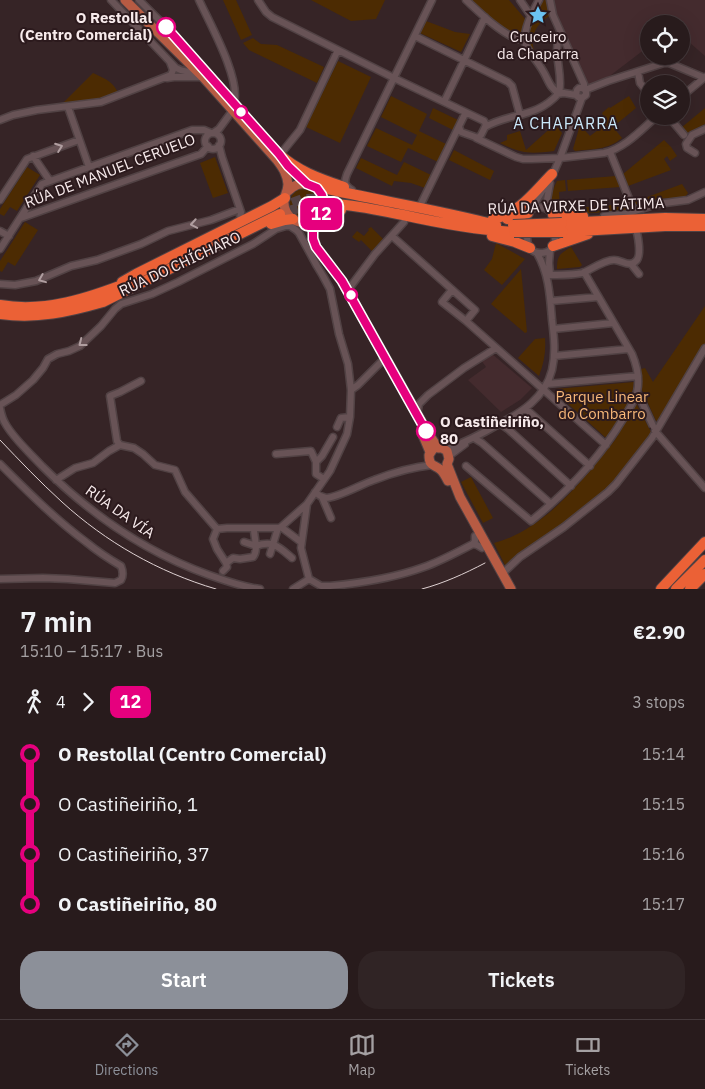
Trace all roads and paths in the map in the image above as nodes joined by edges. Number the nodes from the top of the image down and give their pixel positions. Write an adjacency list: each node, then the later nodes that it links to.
1 (111, 0): 20 (street)
2 (125, 0): 22 (main road)
3 (132, 0): 17 (main road)
4 (139, 0): 17 (street)
5 (199, 0): 32 (street)
6 (258, 0): 18 (street)
7 (432, 0): 15 (street)
8 (466, 0): 13 (street)
9 (520, 0): 12 (street)
10 (539, 0): 12 (street)
11 (550, 0): 14 (street)
12 (531, 16): 16 (street)
13 (485, 17): 16 (street); 19 (street)
14 (561, 33): 28 (street); 29 (street)
15 (415, 36): 19 (street); 23 (street)
16 (524, 40): 29 (street)
17 (185, 50): 32 (main road)
18 (338, 50): 23 (street); 47 (street)
19 (464, 60): 30 (street); 34 (street)
20 (170, 62): 22 (street); 25 (street)
21 (638, 72): 24 (street); 26 (street); 28 (street)
22 (201, 74): 25 (street); 32 (main road)
23 (394, 78): 30 (street); 53 (street)
24 (705, 78): 27 (street)
25 (154, 82): 31 (street)
26 (640, 84)
27 (690, 89)
28 (581, 93): 29 (street); 50 (street)
29 (559, 94): 34 (street)
30 (444, 102): 33 (street)
31 (68, 107): 35 (street); 44 (street)
32 (233, 107): 41 (street); 47 (main road); 59 (main road)
33 (466, 115): 36 (street); 40 (street)
34 (520, 115): 36 (street)
35 (0, 120)
36 (488, 125): 43 (street)
37 (646, 125): 46 (street)
38 (676, 125): 42 (street)
39 (705, 129): 48 (street)
40 (458, 131): 43 (street); 63 (street)
41 (213, 134): 45 (street); 45 (street); 51 (street)
42 (684, 135)
43 (479, 139): 50 (street)
44 (79, 140): 49 (street, one-way to 44); 51 (street)
45 (213, 147): 64 (street); 69 (street, RÚA DE MANUEL CERUELO)
46 (610, 152): 50 (street); 66 (street)
47 (279, 154): 52 (highway); 56 (main road)
48 (695, 154)
49 (33, 156): 55 (street); 60 (street)
50 (560, 158): 54 (street)
51 (89, 167): 55 (street)
52 (304, 171): 53 (street); 57 (highway)
53 (347, 174): 57 (street)
54 (552, 174): 65 (street); 67 (street); 74 (highway)
55 (50, 181): 69 (street)
56 (312, 186): 59 (main road); 62 (highway); 68 (main road)
57 (352, 190): 62 (highway)
58 (705, 192): 66 (street)
59 (286, 194): 64 (street); 71 (main road); 73 (highway)
60 (0, 200)
61 (330, 200): 74 (highway, RÚA DA VIRXE DE FÁTIMA)
62 (380, 200): 63 (highway)
63 (420, 208): 74 (highway)
64 (240, 210): 73 (street); 90 (street, one-way to 90)
65 (530, 211): 67 (street); 74 (highway); 85 (street)
66 (631, 212): 67 (highway); 70 (highway, RÚA DA VIRXE DE FÁTIMA); 77 (highway, RÚA DA VIRXE DE FÁTIMA)
67 (552, 213): 83 (street)
68 (318, 216): 71 (main road); 72 (highway); 92 (main road)
69 (21, 218): 81 (street)
70 (705, 219)
71 (292, 222): 96 (highway); 107 (main road); 112 (street); 116 (street, RÚA DO CHÍCHARO, one-way to 116)
72 (404, 222): 79 (highway); 82 (street)
73 (238, 223): 91 (highway)
74 (495, 225): 77 (highway, RÚA DA VIRXE DE FÁTIMA, bridge); 79 (highway)
75 (705, 226): 76 (highway, RÚA DA VIRXE DE FÁTIMA)
76 (635, 227): 78 (highway, RÚA DA VIRXE DE FÁTIMA); 86 (street)
77 (562, 228): 78 (highway, RÚA DA VIRXE DE FÁTIMA)
78 (602, 229): 83 (highway)
79 (459, 230): 85 (highway)
80 (0, 231): 81 (street)
81 (8, 236): 84 (street)
82 (392, 236): 92 (street); 93 (street)
83 (552, 248): 85 (street); 89 (street)
84 (0, 250)
85 (533, 251): 89 (street)
86 (630, 264): 87 (street); 88 (street)
87 (584, 272): 89 (street); 94 (street)
88 (639, 274)
89 (549, 278): 95 (street)
90 (0, 284)
91 (111, 289): 96 (highway); 97 (highway)
92 (348, 290): 105 (main road)
93 (452, 290): 99 (street); 99 (street)
94 (598, 297): 95 (street); 100 (street)
95 (550, 301): 101 (street)
96 (103, 302): 98 (highway)
97 (0, 305)
98 (0, 314)
99 (466, 321): 102 (street)
100 (613, 323): 101 (street); 104 (street)
101 (553, 329): 106 (street)
102 (496, 348): 111 (street); 115 (street)
103 (705, 348): 122 (street)
104 (628, 349): 106 (street); 108 (street)
105 (381, 350): 107 (main road); 110 (main road)
106 (554, 356): 111 (street)
107 (382, 365): 110 (main road); 112 (street); 128 (main road)
108 (638, 376): 111 (street); 113 (street)
109 (141, 381): 126 (street)
110 (398, 382): 114 (main road)
111 (545, 387): 117 (street); 125 (street)
112 (351, 390): 119 (street)
113 (637, 392): 122 (street, bridge); 125 (street)
114 (409, 401): 115 (street); 118 (main road)
115 (419, 404): 118 (street)
116 (0, 406): 134 (street, RÚA DA VÍA)
117 (526, 409): 120 (street); 132 (street)
118 (417, 415): 128 (main road)
119 (350, 417): 121 (street); 133 (street)
120 (501, 424): 124 (street); 135 (street)
121 (337, 427)
122 (656, 432): 136 (street); 159 (street)
123 (333, 437): 129 (street)
124 (474, 438): 128 (street); 140 (street)
125 (606, 445): 132 (street)
126 (120, 446): 134 (street); 143 (street)
127 (276, 454): 129 (street)
128 (438, 457): 138 (street); 159 (main road); 165 (main road)
129 (316, 462): 133 (street)
130 (0, 464): 161 (street)
131 (466, 466): 140 (street)
132 (590, 466): 135 (street)
133 (324, 478): 137 (street)
134 (56, 480): 163 (street, RÚA DA VÍA)
135 (571, 486): 140 (street)
136 (705, 488)
137 (315, 492): 138 (street); 139 (street)
138 (322, 497): 141 (street)
139 (307, 504): 142 (street); 147 (street)
140 (551, 504)
141 (331, 518)
142 (280, 528): 144 (street); 147 (street); 150 (street)
143 (217, 529): 144 (street); 157 (street)
144 (254, 529): 151 (street)
145 (475, 536): 149 (street)
146 (244, 542): 151 (street)
147 (301, 542): 162 (street)
148 (705, 542): 167 (highway)
149 (473, 544): 152 (street); 162 (street)
150 (273, 545): 151 (street); 154 (street); 155 (street)
151 (256, 546): 157 (street)
152 (482, 548)
153 (705, 548): 167 (highway)
154 (270, 554)
155 (292, 558)
156 (705, 560): 168 (highway)
157 (226, 563): 158 (street)
158 (224, 571)
159 (503, 573): 166 (main road)
160 (705, 574): 169 (highway)
161 (0, 579)
162 (309, 579): 164 (street)
163 (260, 589)
164 (293, 589)
165 (505, 589)
166 (511, 589)
167 (662, 589)
168 (676, 589)
169 (690, 589)

